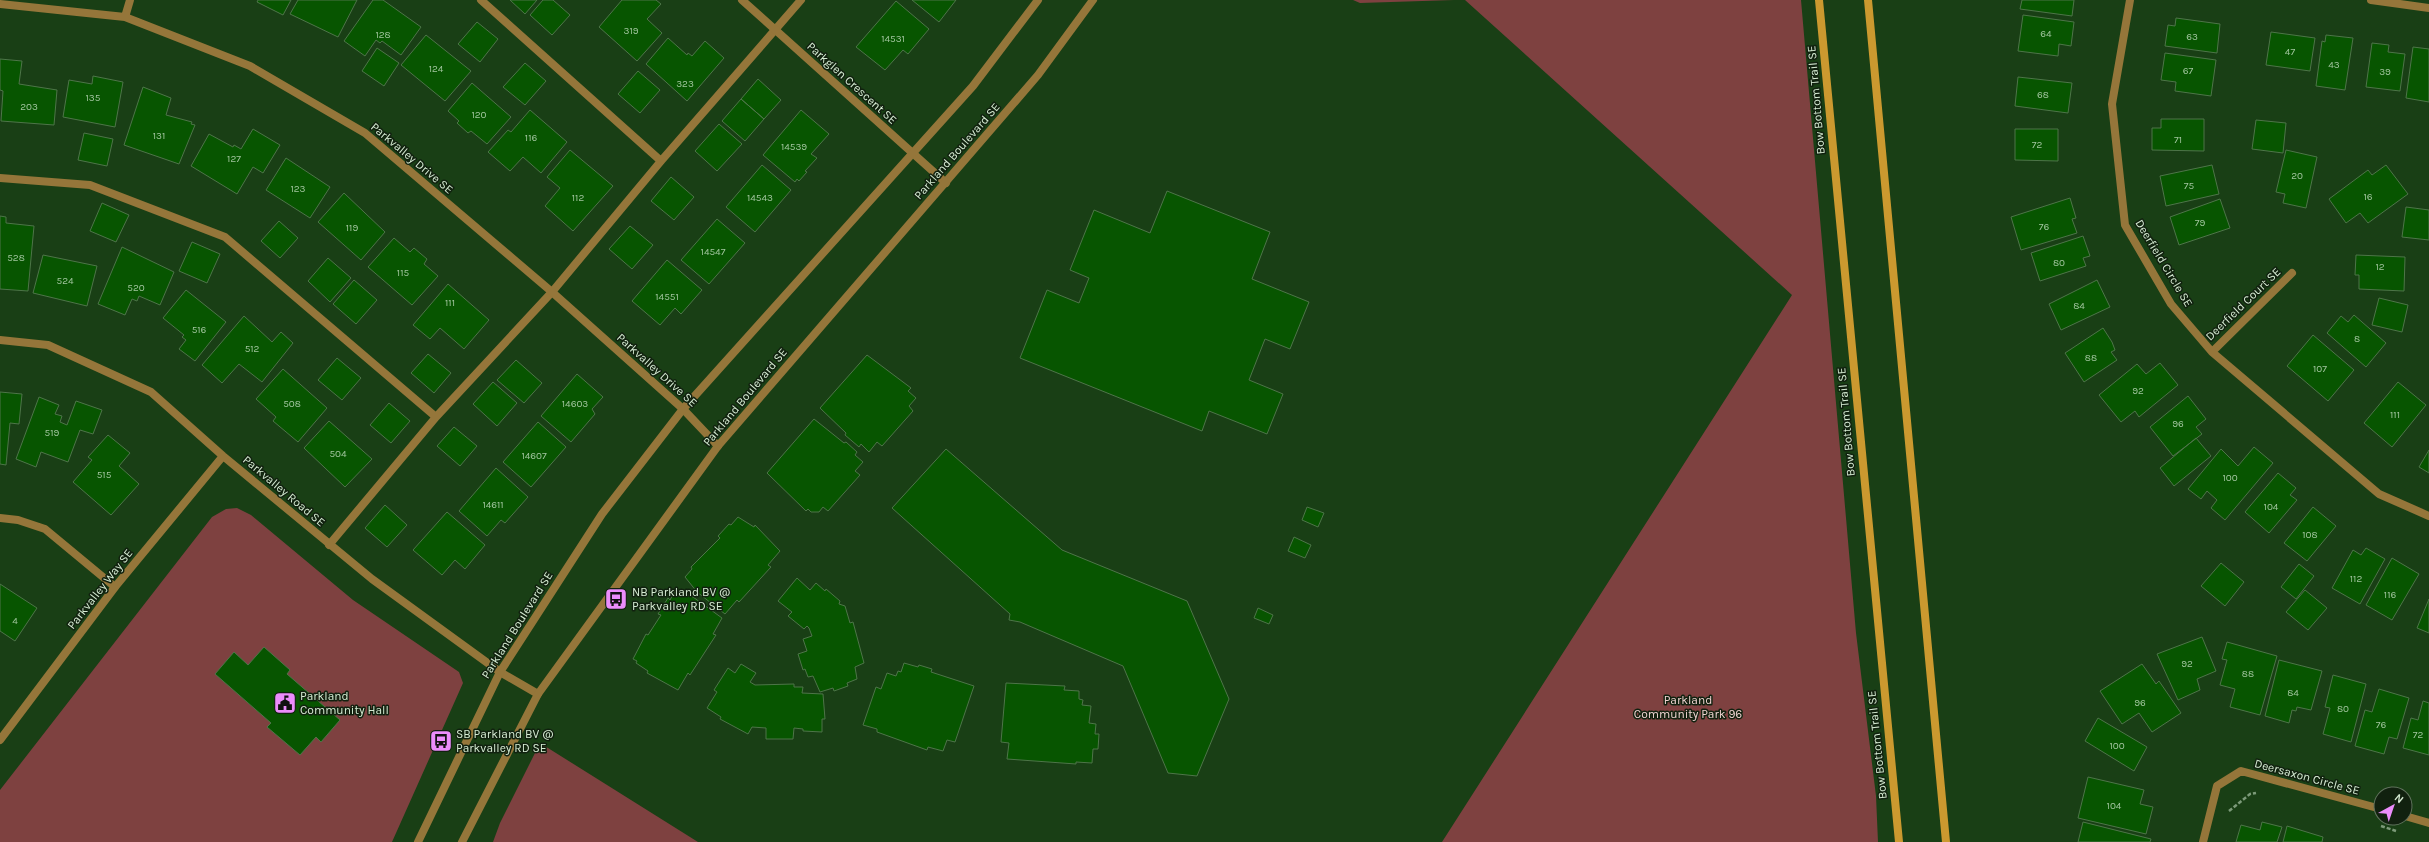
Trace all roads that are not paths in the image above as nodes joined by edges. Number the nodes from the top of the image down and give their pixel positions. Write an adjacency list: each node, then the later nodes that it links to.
1 (130, 0): 13 (street)
2 (480, 0): 16 (street)
3 (742, 0): 14 (street, Parkglen Crescent SE)
4 (801, 0): 14 (street)
5 (1038, 0): 15 (street, Parkland Boulevard SE)
6 (1093, 0): 18 (street, Parkland Boulevard SE)
7 (1819, 0): 39 (main road, Bow Bottom Trail SE)
8 (1868, 0): 40 (main road)
9 (2130, 0): 22 (street, Deerfield Circle SE)
10 (2371, 0): 12 (street)
11 (0, 4): 13 (street, Parkvalley Drive SE)
12 (2429, 8)
13 (125, 17): 20 (street, Parkvalley Drive SE)
14 (776, 30): 15 (street, Parkglen Crescent SE); 16 (street)
15 (912, 154): 18 (street, Parkglen Crescent SE); 23 (street, Parkland Boulevard SE)
16 (661, 160): 20 (street)
17 (0, 178): 24 (street)
18 (946, 183): 25 (street, Parkland Boulevard SE)
19 (2292, 273): 22 (street, Deerfield Court SE)
20 (552, 292): 23 (street, Parkvalley Drive SE); 24 (street)
21 (0, 340): 26 (street, Parkvalley Road SE)
22 (2212, 352): 27 (street, Deerfield Circle SE)
23 (683, 409): 25 (street, Parkvalley Drive SE); 31 (street, Parkland Boulevard SE)
24 (436, 417): 29 (street)
25 (718, 446): 32 (street, Parkland Boulevard SE)
26 (223, 456): 29 (street, Parkvalley Road SE); 30 (street, Parkvalley Way SE)
27 (2429, 516)
28 (0, 518): 30 (street)
29 (329, 545): 31 (street, Parkvalley Road SE)
30 (115, 587): 33 (street, Parkvalley Way SE)
31 (500, 672): 32 (street, Parkvalley Road SE); 37 (street, Parkland Boulevard SE)
32 (538, 694): 38 (street, Parkland Boulevard SE)
33 (0, 740)
34 (2373, 808): 41 (street, Deersaxon Circle SE)
35 (2413, 818): 36 (street)
36 (2429, 823)
37 (418, 842)
38 (462, 842)
39 (1899, 842)
40 (1946, 842)
41 (2203, 842)

